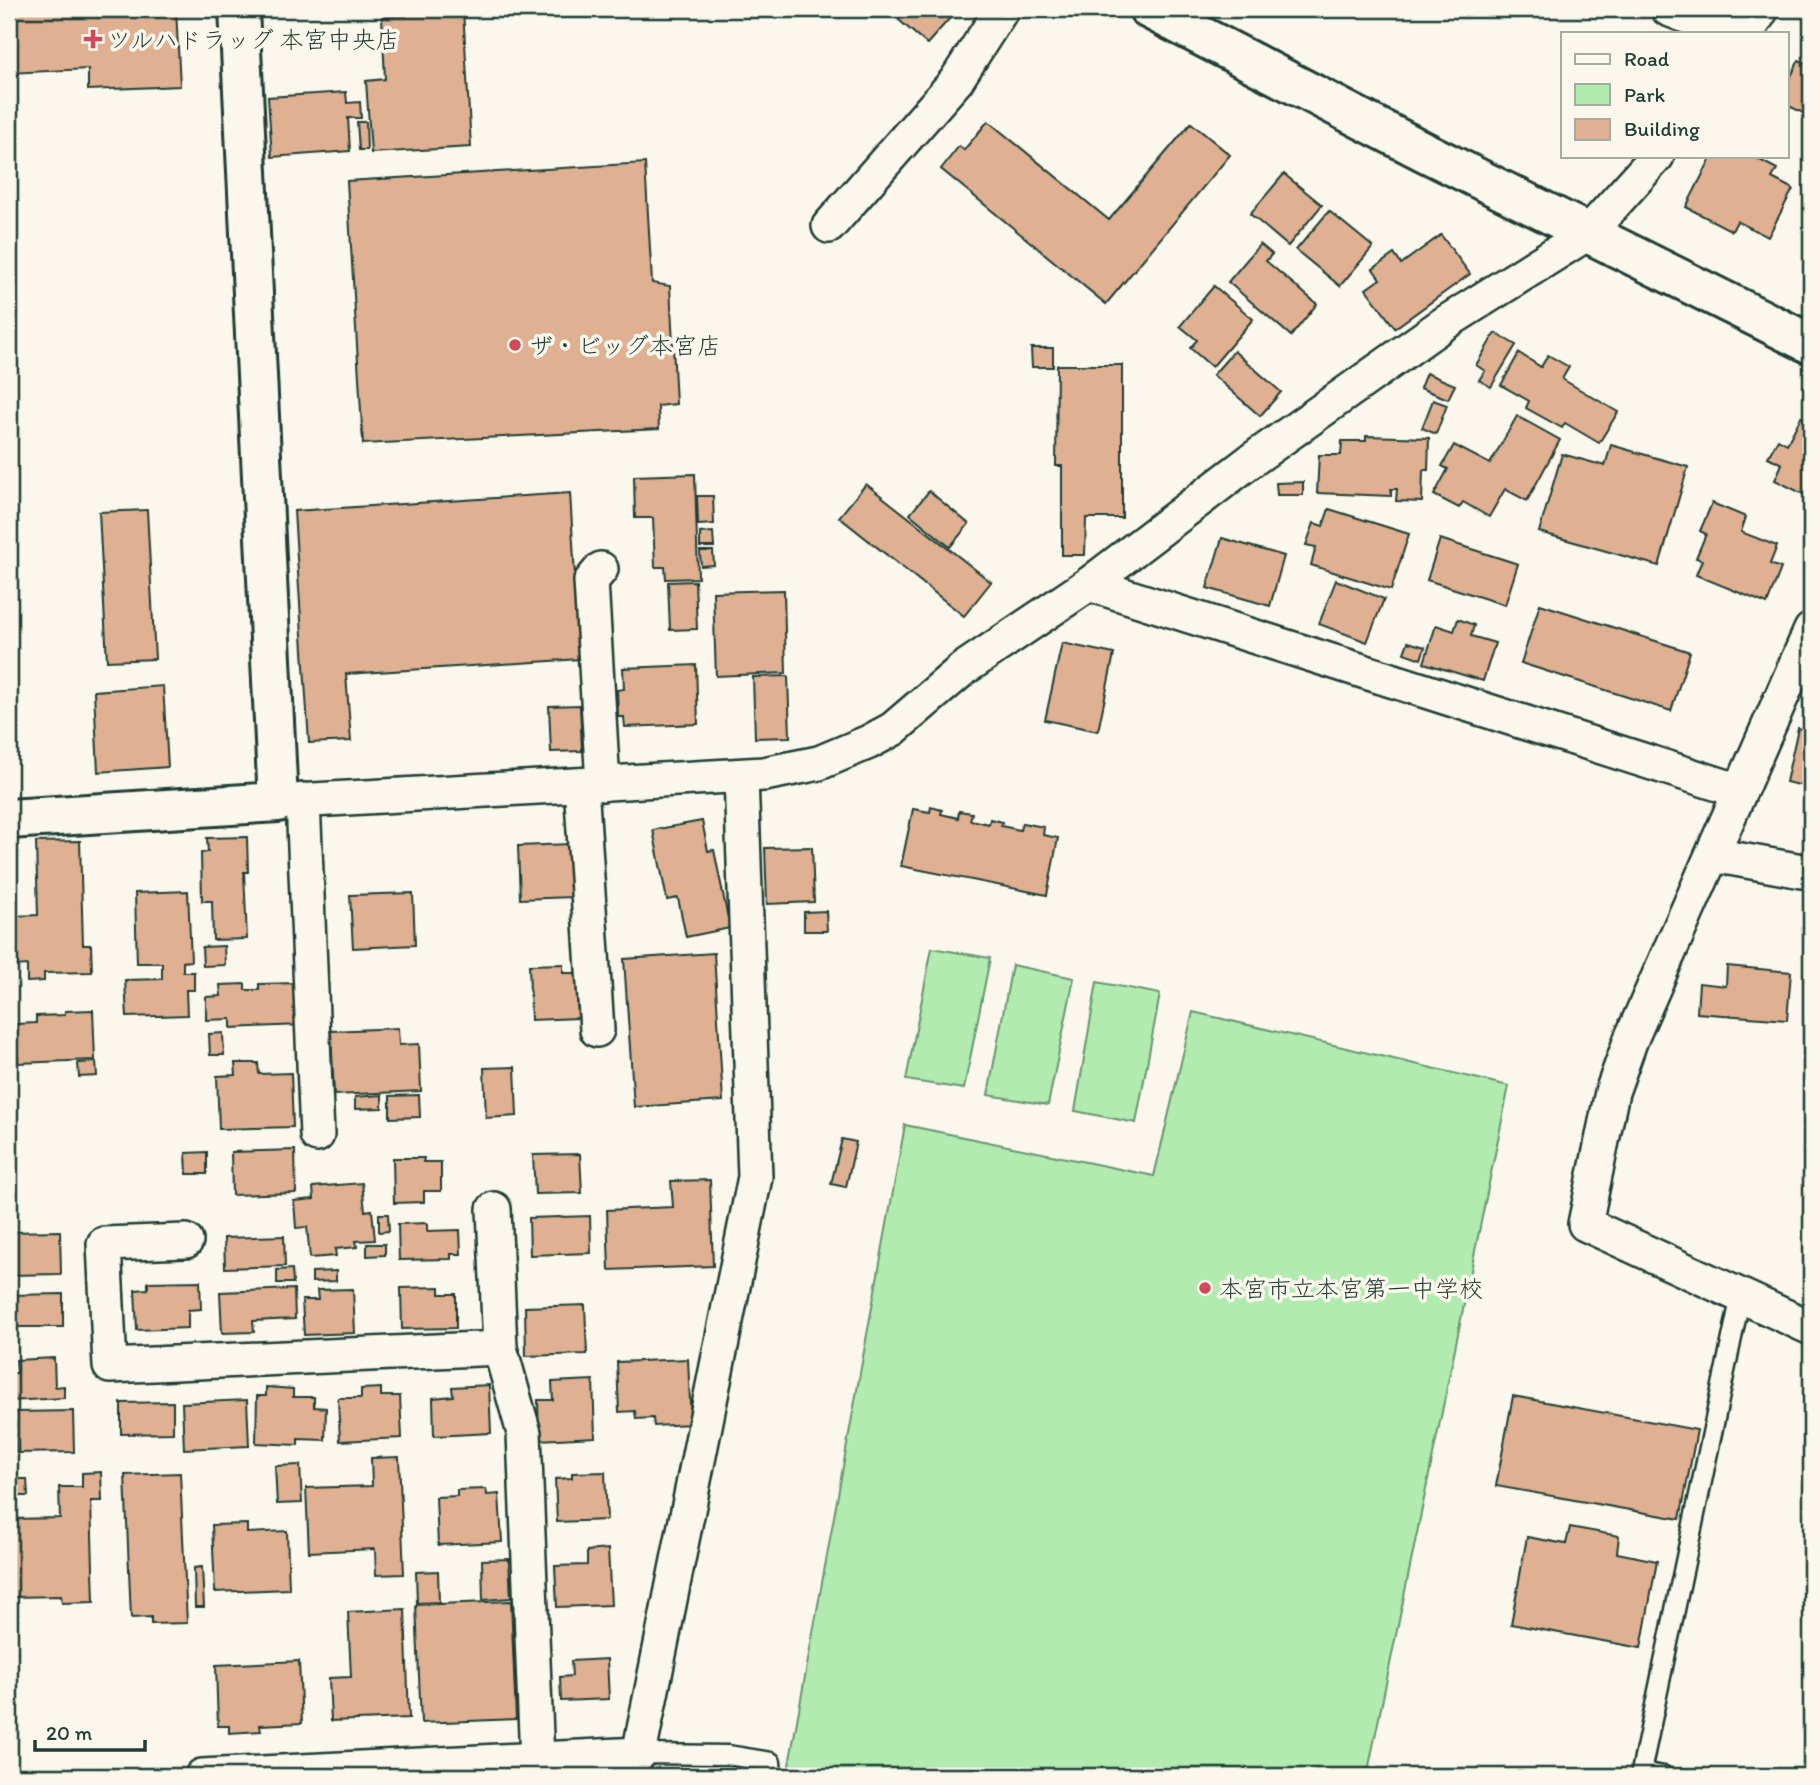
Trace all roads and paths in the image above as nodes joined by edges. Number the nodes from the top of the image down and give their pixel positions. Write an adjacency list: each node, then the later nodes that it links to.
1 (239, 9): 18 (street)
2 (1002, 9): 9 (street)
3 (1149, 9): 10 (street)
4 (1668, 9): 6 (street)
5 (1762, 9): 7 (street)
6 (1727, 32)
7 (1748, 32)
8 (1655, 158): 10 (street)
9 (829, 226)
10 (1588, 233): 11 (street); 13 (street)
11 (1811, 344)
12 (601, 569): 16 (street)
13 (1089, 584): 15 (street); 17 (street)
14 (1811, 630): 17 (street)
15 (741, 776): 16 (street); 30 (street)
16 (592, 784): 18 (street); 22 (street)
17 (1740, 792): 20 (street)
18 (291, 801): 19 (street); 23 (street)
19 (9, 819)
20 (1713, 855): 21 (street); 26 (street)
21 (1802, 871)
22 (597, 1030)
23 (317, 1135)
24 (494, 1209): 28 (street)
25 (186, 1241): 28 (street)
26 (1741, 1295): 27 (street); 33 (lane)
27 (1811, 1328)
28 (500, 1348): 29 (street)
29 (537, 1761): 30 (street); 31 (street)
30 (635, 1765): 32 (lane)
31 (202, 1776)
32 (772, 1776)
33 (1664, 1776)

